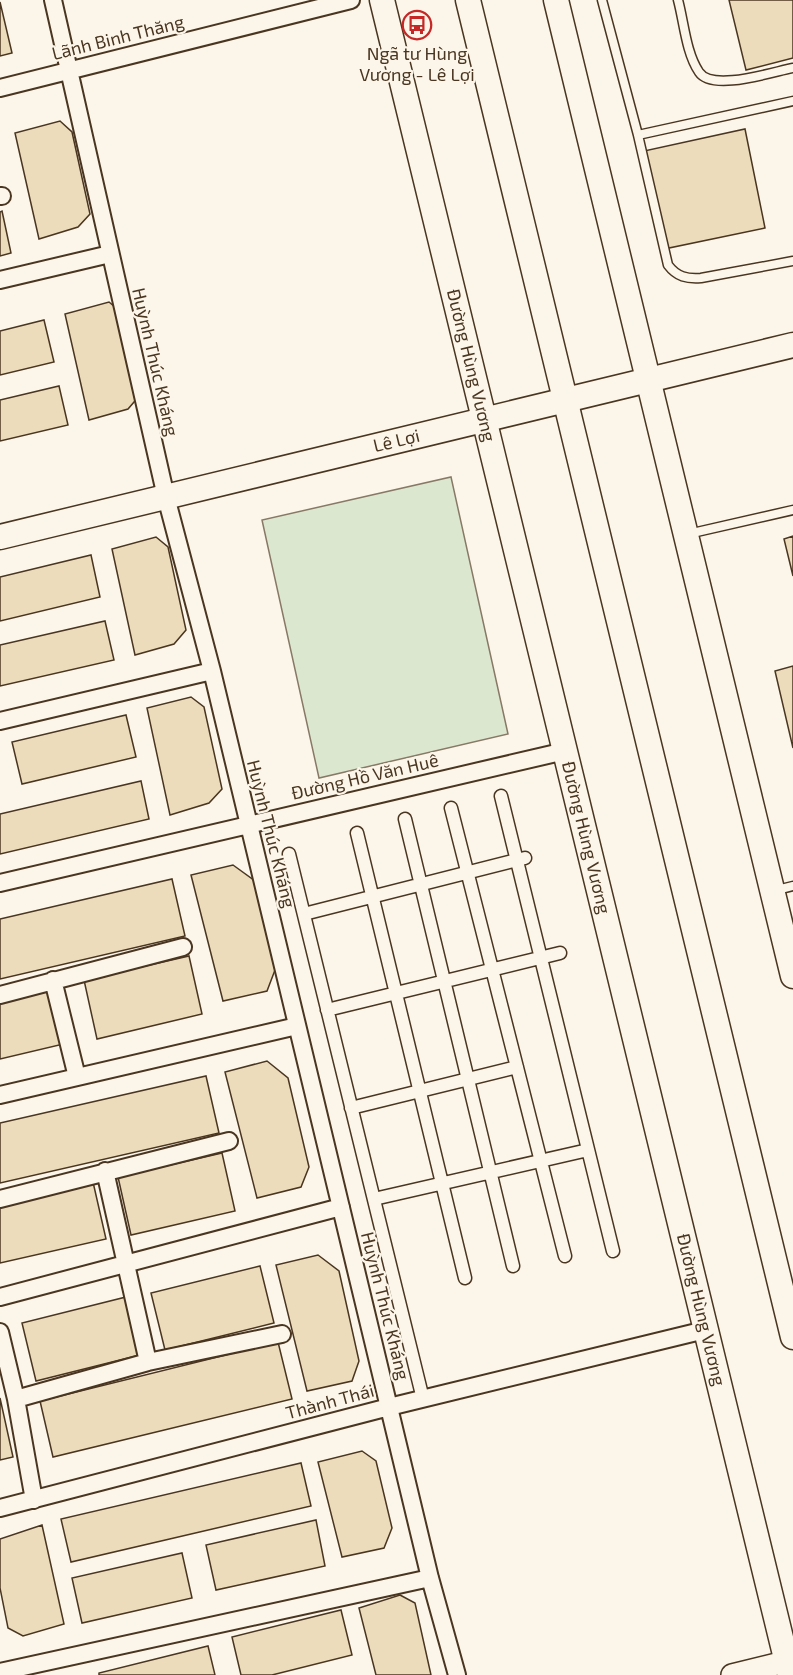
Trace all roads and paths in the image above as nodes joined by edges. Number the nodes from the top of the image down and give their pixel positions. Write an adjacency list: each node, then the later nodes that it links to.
1 (53, 0): 9 (street, Huỳnh Thúc Kháng)
2 (351, 0): 9 (street, Lãnh Binh Thăng)
3 (382, 0): 19 (main road, Đường Hùng Vương)
4 (468, 0): 18 (main road)
5 (556, 0): 17 (main road)
6 (602, 0): 12 (lane)
7 (678, 0): 8 (lane)
8 (793, 68)
9 (68, 71): 10 (street, Lãnh Binh Thăng); 13 (street, Huỳnh Thúc Kháng)
10 (0, 88)
11 (793, 101): 12 (lane)
12 (638, 135): 14 (lane)
13 (110, 254): 15 (street); 20 (street, Huỳnh Thúc Kháng)
14 (793, 261)
15 (0, 280)
16 (793, 345): 17 (main road, Lê Lợi)
17 (649, 379): 18 (main road, Lê Lợi); 22 (main road)
18 (566, 401): 19 (main road, Lê Lợi); 75 (main road)
19 (484, 420): 20 (main road, Lê Lợi); 26 (main road, Đường Hùng Vương)
20 (166, 497): 23 (main road, Lê Lợi); 24 (street, Huỳnh Thúc Kháng)
21 (793, 510): 22 (lane)
22 (686, 534): 37 (main road)
23 (0, 537)
24 (212, 670): 25 (street); 30 (street, Huỳnh Thúc Kháng)
25 (0, 722)
26 (565, 751): 30 (street, Đường Hồ Văn Huê); 72 (main road, Đường Hùng Vương)
27 (501, 796): 33 (street)
28 (451, 808): 34 (street)
29 (405, 819): 36 (street)
30 (249, 825): 35 (street, Đường Hồ Văn Huê); 50 (street, Huỳnh Thúc Kháng)
31 (357, 833): 38 (street)
32 (289, 854): 39 (street)
33 (521, 859): 34 (street); 42 (street)
34 (467, 873): 36 (street); 43 (street)
35 (0, 883)
36 (421, 884): 38 (street); 46 (street)
37 (783, 889): 44 (main road)
38 (372, 897): 39 (street); 47 (street)
39 (304, 914): 49 (street)
40 (183, 947): 45 (street)
41 (560, 953): 42 (street)
42 (540, 957): 43 (street); 58 (street)
43 (492, 969): 46 (street); 51 (street)
44 (793, 976)
45 (53, 980): 48 (street); 52 (street)
46 (444, 981): 47 (street); 53 (street)
47 (396, 993): 49 (street); 54 (street)
48 (0, 995)
49 (327, 1010): 56 (street)
50 (297, 1026): 52 (street); 65 (street, Huỳnh Thúc Kháng)
51 (517, 1067): 53 (street); 59 (street)
52 (77, 1077): 55 (street)
53 (468, 1079): 54 (street); 61 (street)
54 (420, 1091): 56 (street); 62 (street)
55 (0, 1095)
56 (351, 1108): 64 (street)
57 (230, 1141): 60 (street)
58 (588, 1150): 59 (street); 66 (street)
59 (541, 1161): 61 (street); 67 (street)
60 (105, 1171): 63 (street); 68 (street)
61 (490, 1173): 62 (street); 69 (street)
62 (442, 1183): 64 (street); 70 (street)
63 (0, 1199)
64 (374, 1199): 78 (street)
65 (341, 1207): 68 (street); 79 (street, Huỳnh Thúc Kháng)
66 (613, 1251)
67 (565, 1256)
68 (128, 1264): 71 (street); 76 (street)
69 (513, 1266)
70 (465, 1278)
71 (0, 1298)
72 (705, 1330): 78 (street, Thành Thái); 83 (main road, Đường Hùng Vương)
73 (0, 1332): 77 (street)
74 (282, 1334): 76 (street)
75 (793, 1337)
76 (148, 1362): 77 (street)
77 (16, 1399): 80 (street)
78 (423, 1399): 79 (street, Thành Thái)
79 (389, 1407): 80 (street, Thành Thái); 82 (street, Huỳnh Thúc Kháng)
80 (34, 1500): 81 (street, Thành Thái)
81 (0, 1508)
82 (430, 1578): 84 (street); 85 (street, Huỳnh Thúc Kháng)
83 (790, 1665): 86 (street)
84 (0, 1672)
85 (457, 1675)
86 (732, 1675)

